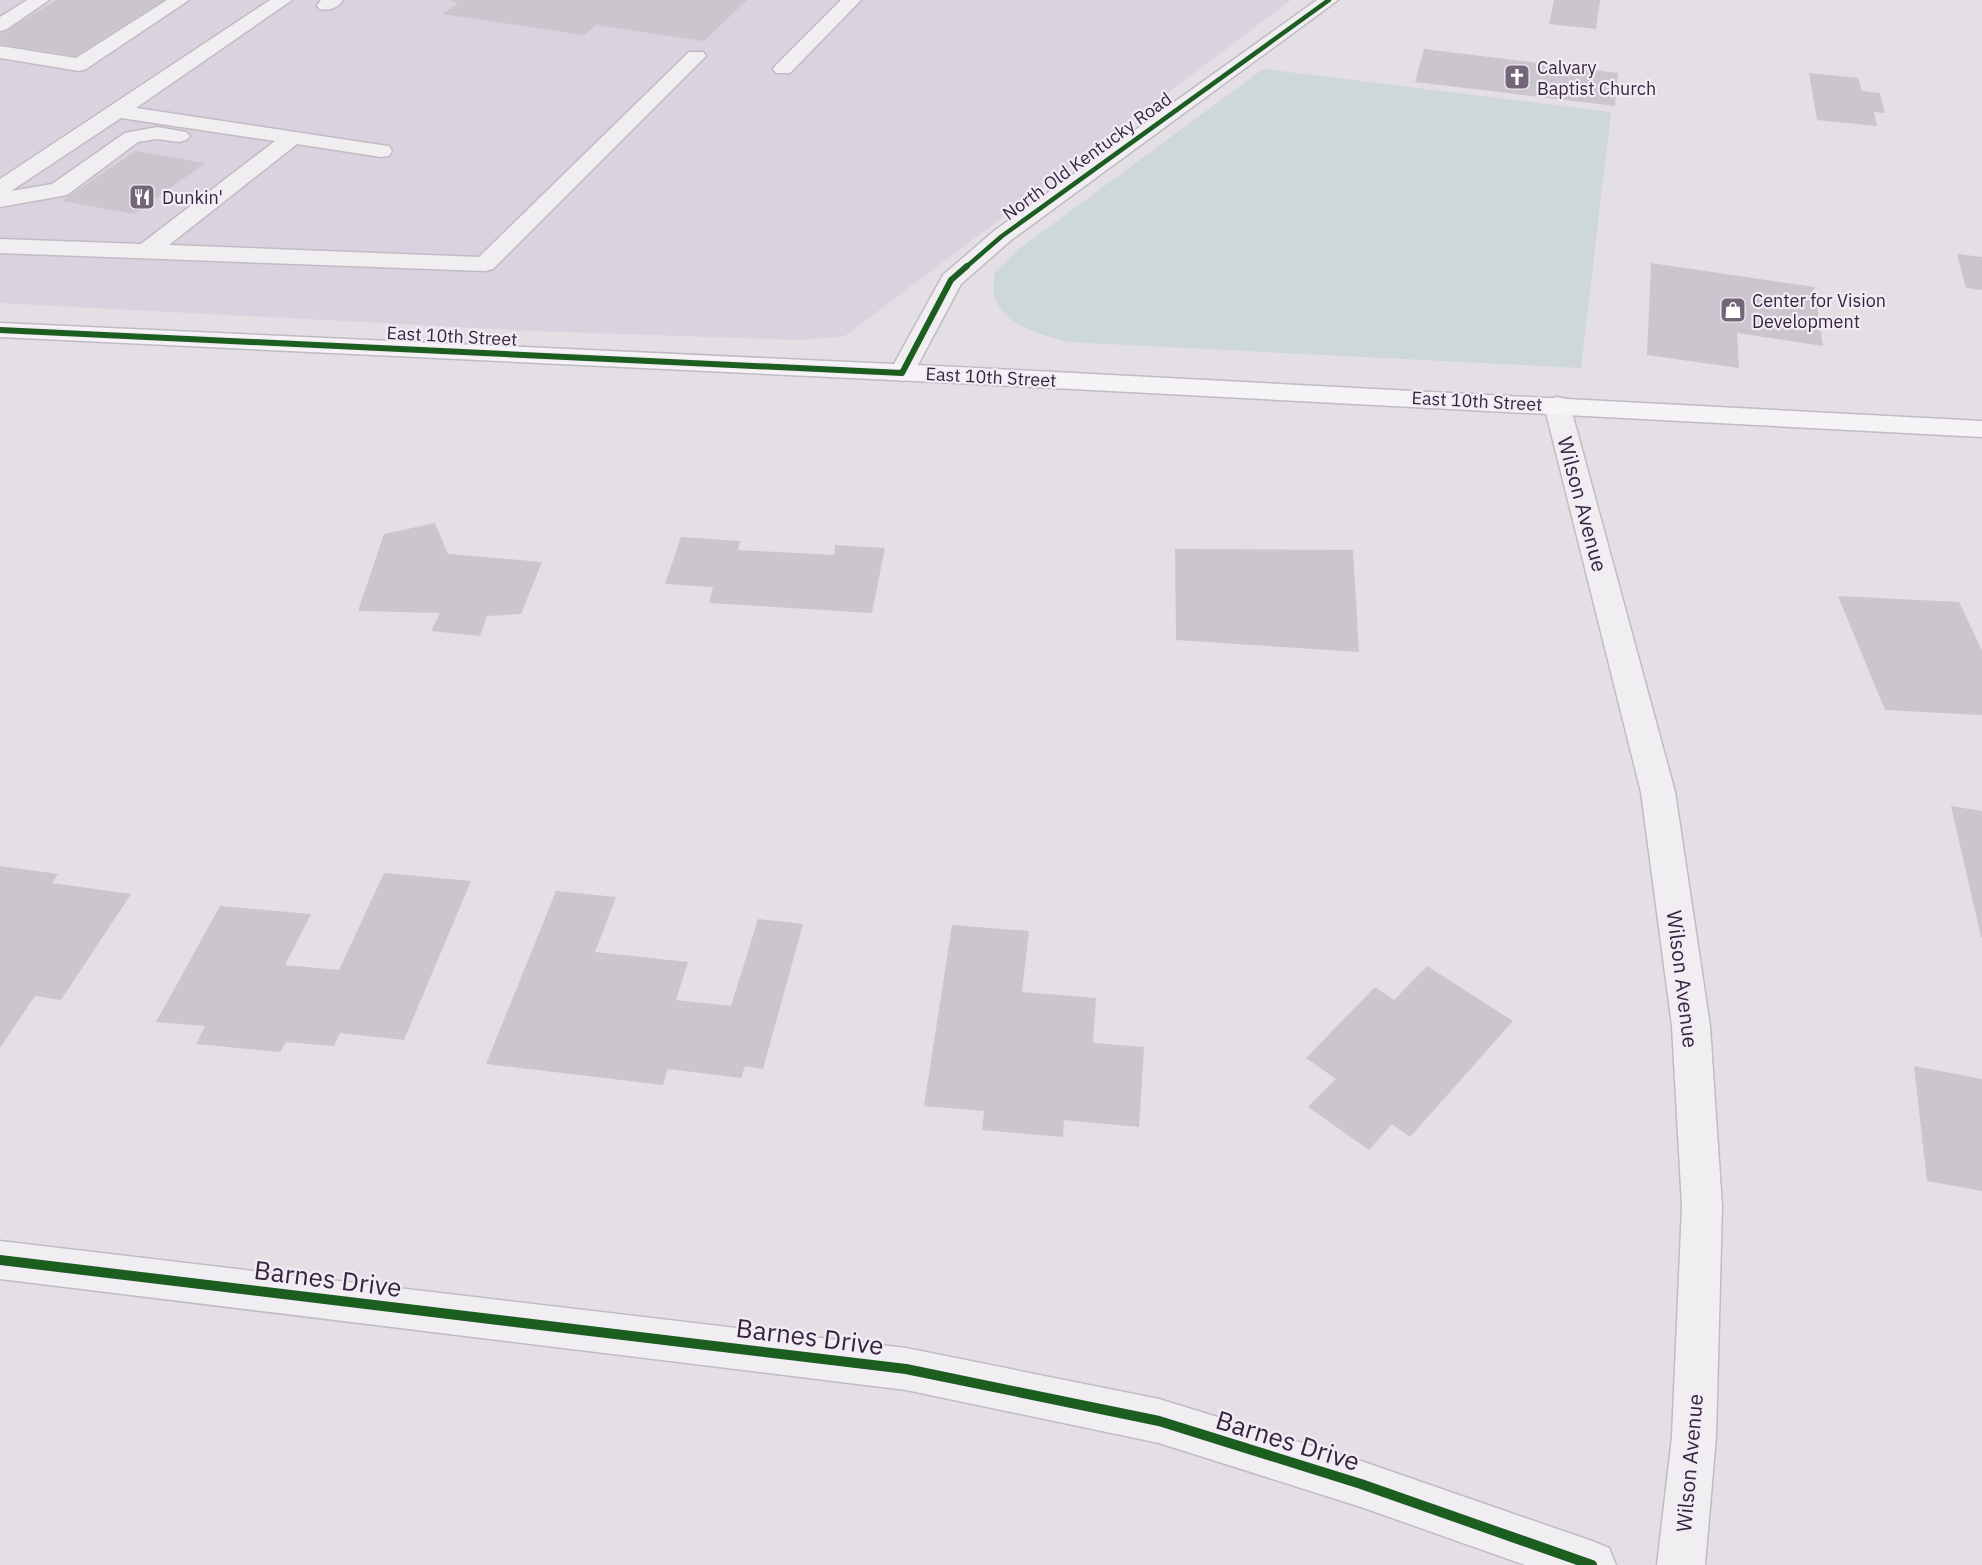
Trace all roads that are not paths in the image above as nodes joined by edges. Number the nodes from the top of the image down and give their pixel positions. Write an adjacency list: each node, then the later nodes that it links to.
1 (40, 0): 6 (street)
2 (180, 0): 7 (street)
3 (283, 0): 10 (street)
4 (852, 0): 9 (street)
5 (1329, 0): 19 (street, North Old Kentucky Road)
6 (0, 25)
7 (0, 52)
8 (696, 56): 17 (street)
9 (783, 69)
10 (117, 111): 11 (street); 14 (street)
11 (293, 137): 12 (street); 13 (street)
12 (381, 152)
13 (255, 166): 15 (street); 17 (street)
14 (0, 189)
15 (0, 200)
16 (0, 246): 17 (street)
17 (147, 251)
18 (0, 330): 19 (main road, East 10th Street)
19 (902, 373): 20 (main road, East 10th Street)
20 (1557, 405): 21 (main road, East 10th Street); 24 (street, Wilson Avenue)
21 (1982, 429)
22 (0, 1260): 23 (street, Barnes Drive)
23 (1592, 1565)
24 (1681, 1565)

